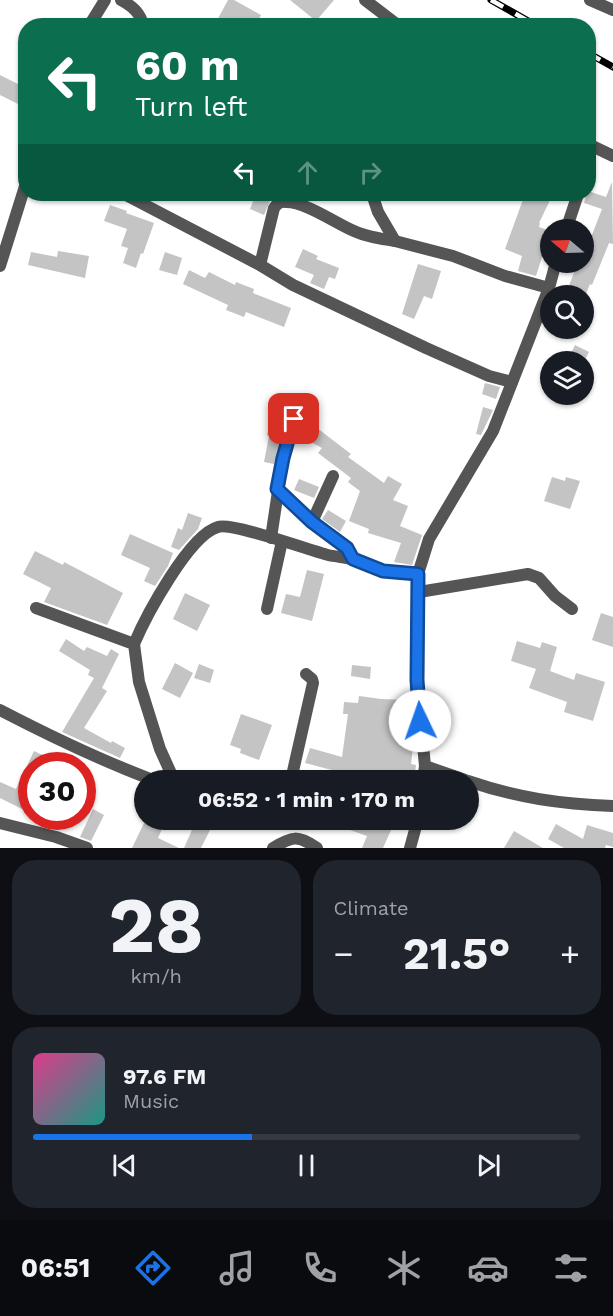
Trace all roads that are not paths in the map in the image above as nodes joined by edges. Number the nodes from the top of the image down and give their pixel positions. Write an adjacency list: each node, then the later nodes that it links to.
1 (105, 0): 6 (street)
2 (121, 0): 7 (street)
3 (365, 0): 8 (street)
4 (590, 0): 5 (street)
5 (613, 10)
6 (95, 18)
7 (141, 18)
8 (389, 18)
9 (596, 151): 10 (street)
10 (613, 156)
11 (20, 201): 18 (street)
12 (137, 201): 17 (street)
13 (374, 201): 16 (street)
14 (576, 201): 15 (street)
15 (570, 219)
16 (395, 241): 17 (street); 19 (street)
17 (260, 265): 21 (street)
18 (0, 266)
19 (540, 286)
20 (540, 311): 21 (street)
21 (512, 382): 28 (street)
22 (294, 419): 24 (street)
23 (333, 476): 25 (street)
24 (277, 489): 25 (street); 26 (street)
25 (312, 522): 27 (street)
26 (276, 540): 27 (street); 31 (street); 33 (street)
27 (353, 559): 28 (street)
28 (418, 574): 29 (street)
29 (419, 592): 32 (street); 36 (street)
30 (36, 608): 33 (street)
31 (267, 609)
32 (572, 609)
33 (134, 644): 37 (street)
34 (306, 674): 38 (street)
35 (0, 710): 41 (street)
36 (425, 766): 39 (street); 40 (street)
37 (169, 770)
38 (293, 770)
39 (424, 770)
40 (436, 770)
41 (134, 773)
42 (479, 785): 43 (street)
43 (613, 806)
44 (0, 823): 46 (street)
45 (415, 830): 50 (street)
46 (54, 842): 47 (street)
47 (87, 848)
48 (273, 848): 49 (street)
49 (317, 848)
50 (410, 848)

